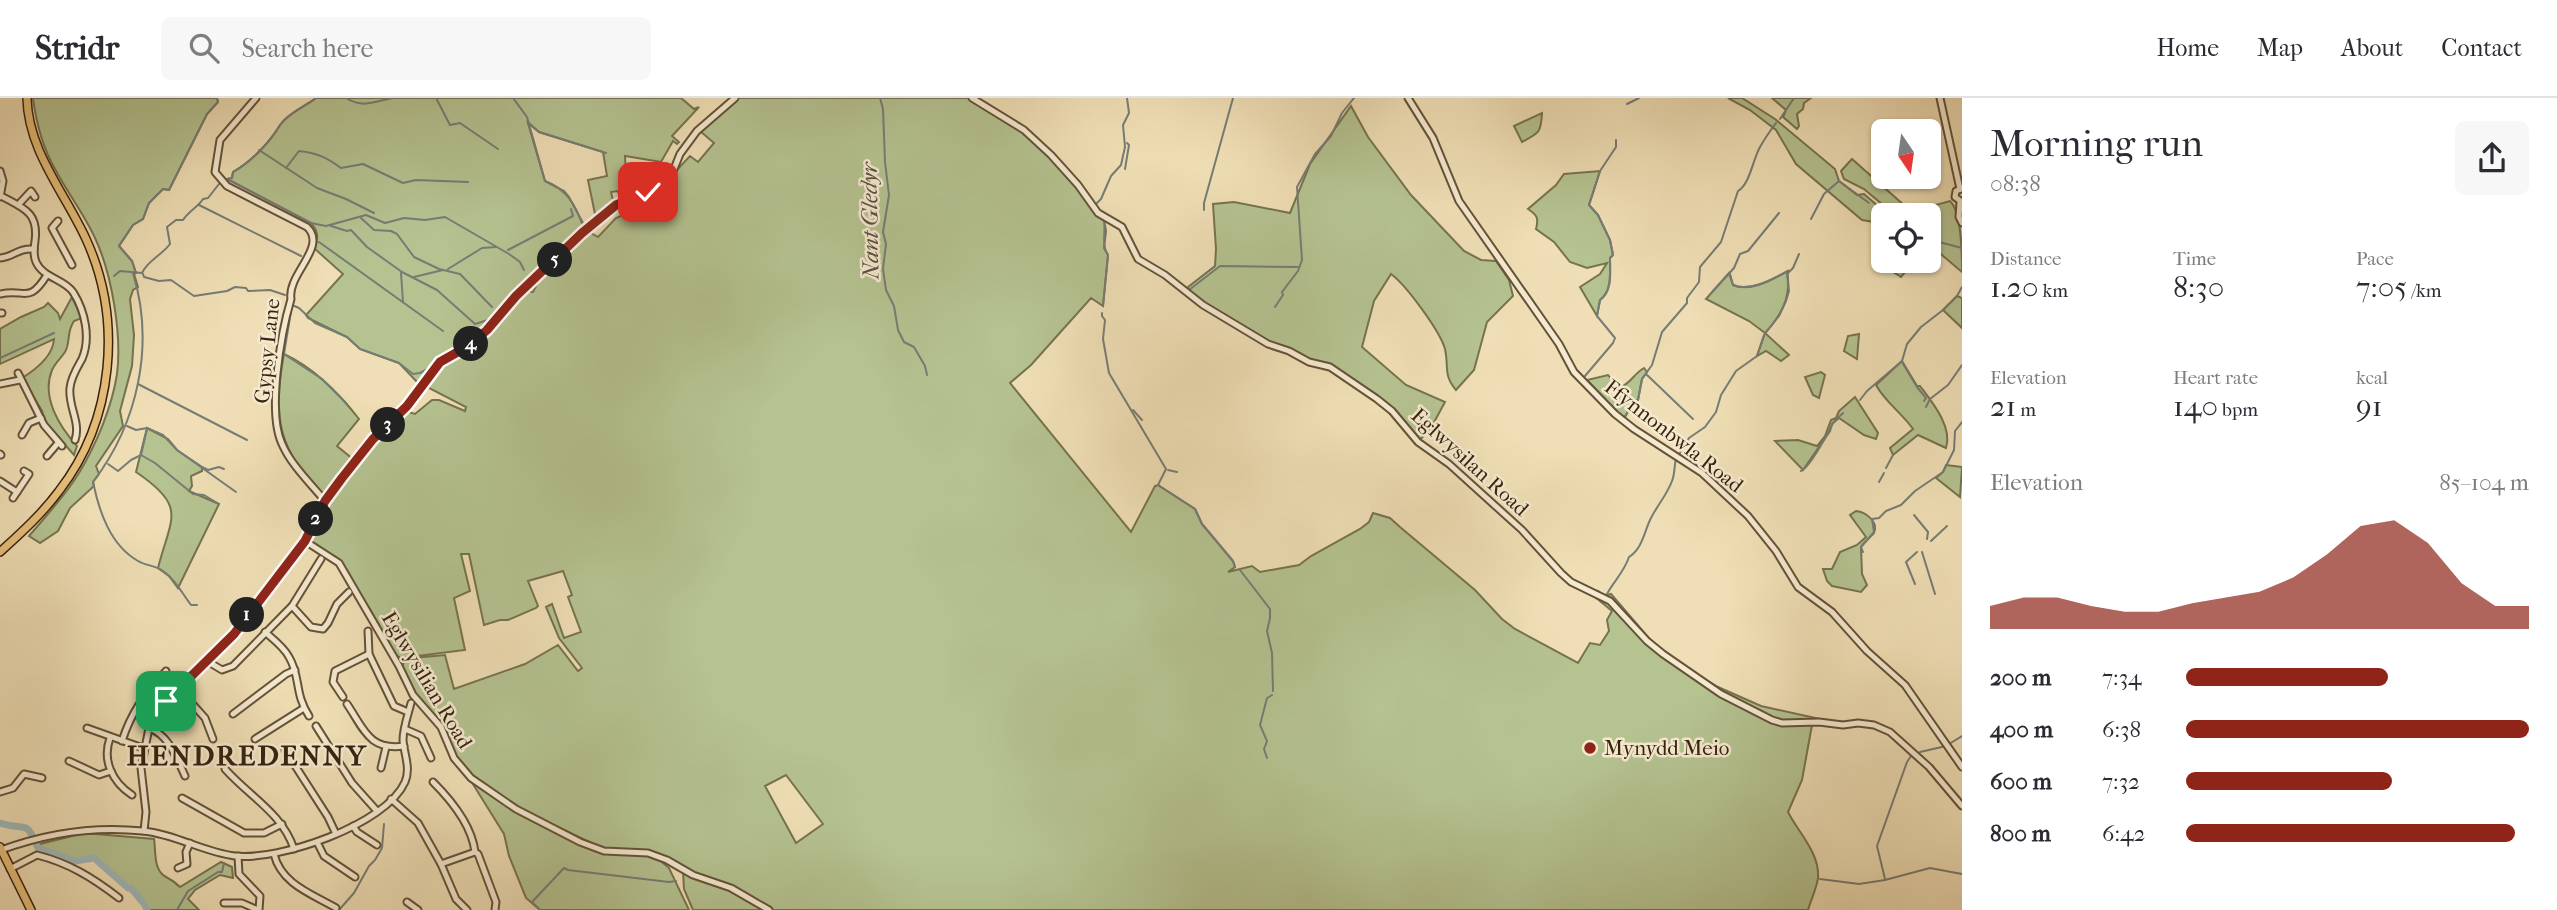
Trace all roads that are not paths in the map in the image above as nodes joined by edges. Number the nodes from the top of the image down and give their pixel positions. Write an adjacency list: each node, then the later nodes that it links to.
1 (27, 98): 33 (main road)
2 (256, 98): 31 (street, Gypsy Lane)
3 (734, 98): 31 (street)
4 (972, 98): 76 (street, Eglwysilan Road)
5 (1408, 98): 65 (street, Ffynnonbwla Road)
6 (1940, 98): 8 (street)
7 (0, 171): 9 (street)
8 (1961, 189): 11 (street)
9 (0, 196): 12 (street)
10 (35, 197): 12 (street)
11 (1961, 202): 14 (street)
12 (18, 205): 16 (street)
13 (58, 221): 15 (street)
14 (1962, 223)
15 (52, 229): 16 (street); 19 (street)
16 (37, 231): 17 (street)
17 (34, 249): 18 (street); 20 (street)
18 (0, 258)
19 (61, 265)
20 (47, 275): 22 (street); 23 (street)
21 (79, 286): 22 (street)
22 (72, 291): 27 (street)
23 (0, 294)
24 (0, 384): 25 (street)
25 (41, 418): 26 (street); 28 (street)
26 (25, 433)
27 (69, 433)
28 (47, 456)
29 (29, 474): 30 (street)
30 (0, 481)
31 (325, 501): 32 (street)
32 (305, 541): 40 (street); 103 (street, Eglwysilian Road)
33 (0, 552)
34 (321, 559): 36 (street)
35 (349, 592): 36 (street)
36 (292, 606): 38 (street)
37 (368, 631): 39 (street)
38 (265, 632): 40 (street); 41 (street)
39 (369, 654): 44 (street); 48 (street)
40 (207, 661): 43 (street)
41 (295, 670): 47 (street); 49 (street)
42 (166, 671): 58 (street)
43 (178, 688): 53 (street); 56 (street)
44 (343, 697)
45 (411, 703): 48 (street)
46 (347, 704): 60 (street)
47 (304, 708): 50 (street); 57 (street)
48 (408, 712): 54 (street)
49 (233, 714)
50 (309, 716)
51 (316, 726): 77 (street)
52 (87, 728): 55 (street)
53 (149, 728): 61 (street); 69 (street)
54 (405, 729): 59 (street); 63 (street)
55 (110, 738): 58 (street); 68 (street)
56 (213, 739)
57 (255, 739)
58 (122, 741): 61 (street)
59 (404, 746): 60 (street); 75 (street)
60 (386, 747): 66 (street)
61 (143, 748): 80 (street)
62 (285, 750): 81 (street)
63 (431, 758)
64 (69, 761): 68 (street)
65 (1962, 767)
66 (381, 768)
67 (225, 769): 78 (street)
68 (111, 771): 73 (street)
69 (185, 776)
70 (43, 778): 72 (street)
71 (433, 782): 87 (street)
72 (0, 792)
73 (132, 795)
74 (182, 798): 78 (street)
75 (391, 799): 77 (street); 90 (street)
76 (1962, 806)
77 (377, 811): 79 (street)
78 (282, 824): 86 (street)
79 (353, 826): 81 (street); 84 (street)
80 (144, 831): 83 (street); 85 (street)
81 (336, 834): 82 (street)
82 (317, 842): 86 (street); 93 (street)
83 (190, 843): 89 (street); 92 (street)
84 (377, 845)
85 (1, 848): 91 (main road)
86 (294, 849): 88 (street)
87 (475, 852): 90 (street); 102 (street)
88 (274, 854): 89 (street); 97 (street)
89 (238, 856): 99 (street)
90 (441, 864): 101 (street)
91 (10, 869): 94 (street); 98 (main road)
92 (178, 869)
93 (355, 877)
94 (119, 898)
95 (407, 902): 100 (street)
96 (224, 903): 99 (street)
97 (336, 908)
98 (31, 910)
99 (258, 910)
100 (418, 910)
101 (467, 910)
102 (495, 910)
103 (769, 910)

